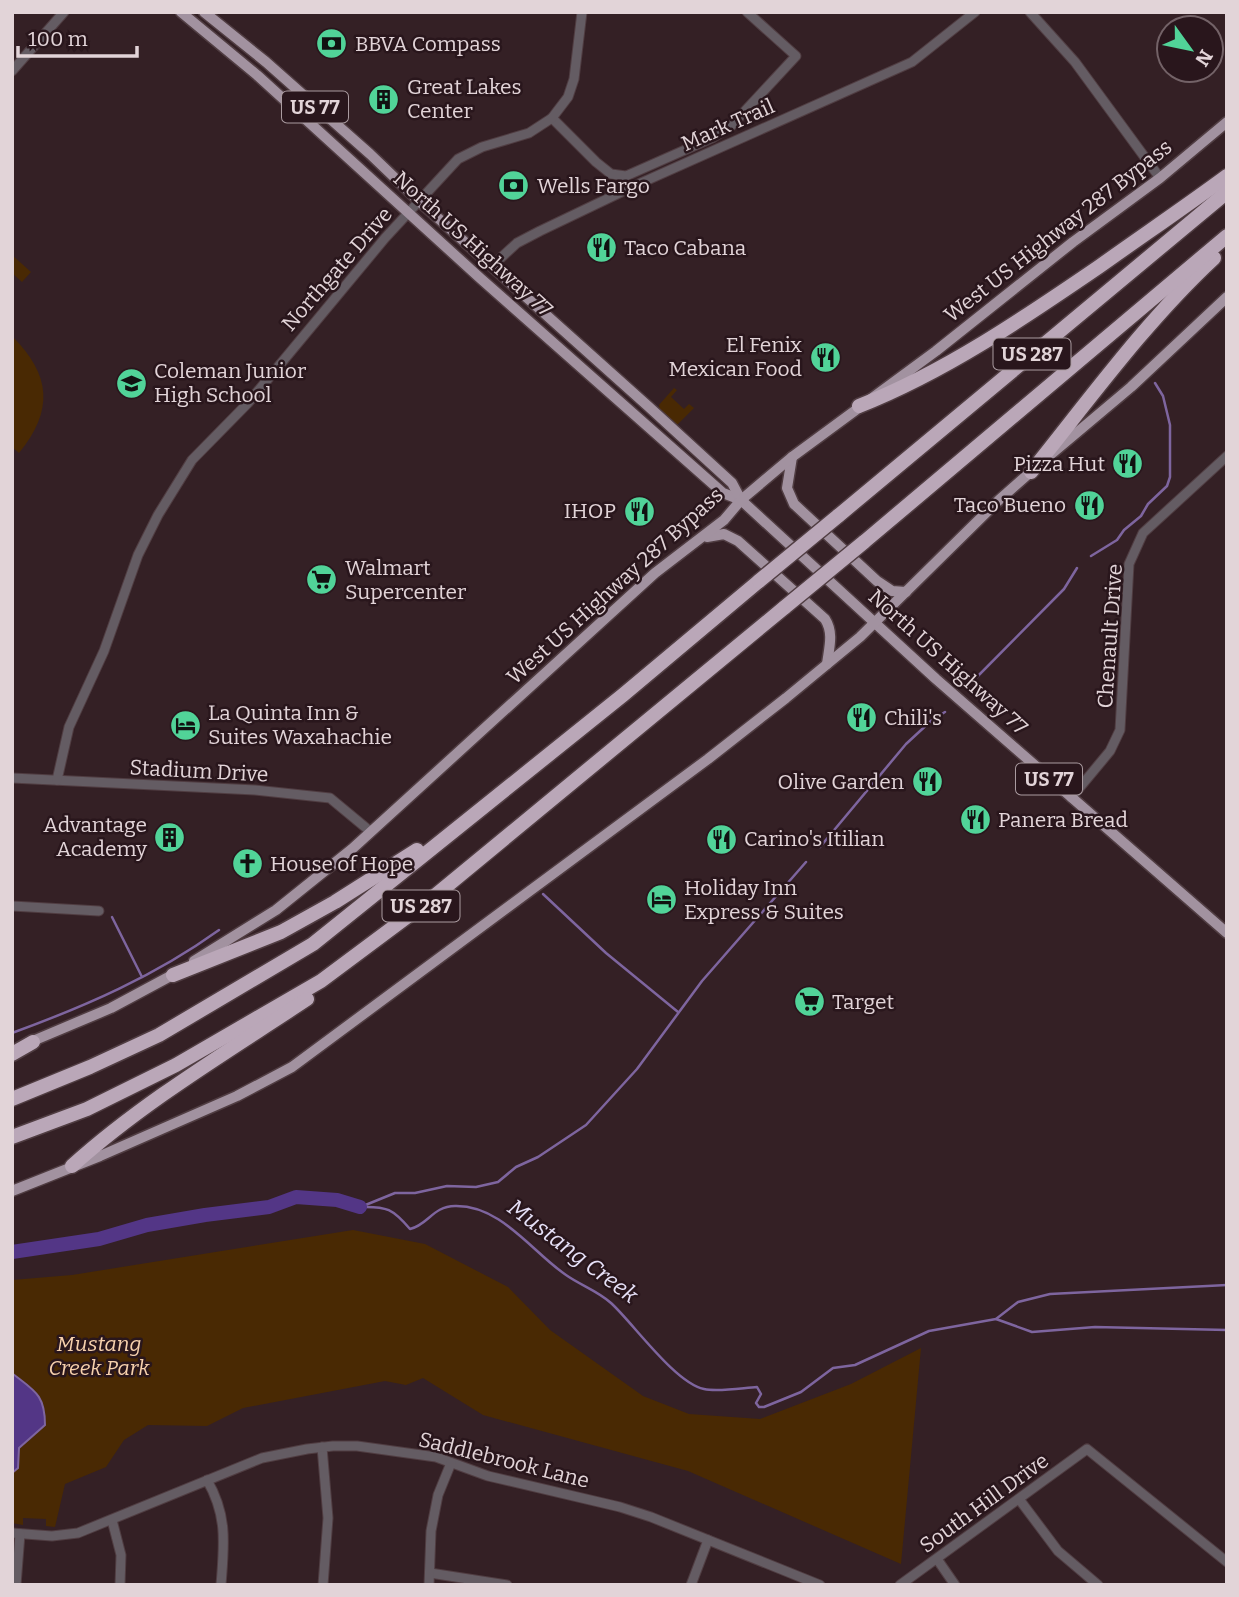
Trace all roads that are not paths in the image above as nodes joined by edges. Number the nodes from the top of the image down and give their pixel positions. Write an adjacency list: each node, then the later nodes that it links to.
1 (64, 12): 8 (street)
2 (181, 12): 15 (main road, North US Highway 77 / US 77)
3 (204, 12): 14 (main road, North US Highway 77 / US 77)
4 (582, 12): 9 (street, Northgate Drive)
5 (747, 12): 9 (street)
6 (975, 12): 18 (street, Mark Trail)
7 (1030, 12): 12 (street)
8 (12, 71)
9 (552, 118): 14 (street, Northgate Drive)
10 (1227, 122): 12 (main road, West US Highway 287 Bypass)
11 (1227, 176): 22 (highway)
12 (1160, 177): 22 (main road, West US Highway 287 Bypass)
13 (1227, 192): 34 (highway, US 287, bridge)
14 (419, 201): 15 (street, Northgate Drive); 18 (main road, North US Highway 77 / US 77)
15 (409, 212): 21 (main road, North US Highway 77 / US 77); 32 (street, Northgate Drive)
16 (1227, 236): 39 (highway, US 287, bridge)
17 (1227, 247): 25 (highway)
18 (493, 265): 20 (main road, North US Highway 77 / US 77)
19 (1227, 297): 25 (main road)
20 (544, 312): 21 (main road); 26 (main road, North US Highway 77 / US 77)
21 (531, 323): 26 (main road, North US Highway 77 / US 77)
22 (859, 406): 24 (main road, West US Highway 287 Bypass)
23 (1227, 456): 33 (street, Chenault Drive)
24 (792, 457): 26 (main road, West US Highway 287 Bypass); 28 (main road)
25 (1031, 472): 28 (main road)
26 (741, 500): 27 (main road, West US Highway 287 Bypass); 29 (main road, North US Highway 77 / US 77)
27 (702, 539): 30 (main road); 35 (main road, West US Highway 287 Bypass)
28 (906, 592): 29 (main road)
29 (874, 622): 30 (main road); 33 (main road, North US Highway 77 / US 77)
30 (827, 664): 46 (main road)
31 (12, 778): 32 (street, Stadium Drive)
32 (57, 780): 35 (street, Stadium Drive)
33 (1071, 798): 38 (main road, North US Highway 77 / US 77)
34 (460, 825): 40 (highway); 44 (highway, US 287)
35 (371, 832): 40 (main road, West US Highway 287 Bypass)
36 (12, 906): 37 (street)
37 (99, 911)
38 (1227, 933)
39 (337, 969): 45 (highway, US 287); 46 (highway)
40 (173, 975): 41 (main road, West US Highway 287 Bypass)
41 (33, 1042): 42 (main road, West US Highway 287 Bypass); 43 (highway)
42 (12, 1048)
43 (12, 1054)
44 (12, 1099)
45 (12, 1137)
46 (72, 1166): 47 (main road)
47 (12, 1191)
48 (321, 1447): 49 (street, Saddlebrook Lane); 50 (street, Saddlebrook Lane); 61 (street)
49 (451, 1463): 54 (street, Saddlebrook Lane); 57 (street)
50 (207, 1480): 52 (street, Saddlebrook Lane); 60 (street)
51 (1019, 1499): 55 (street, South Hill Drive); 56 (street, South Hill Drive); 68 (street)
52 (112, 1520): 53 (street, Saddlebrook Lane); 59 (street)
53 (16, 1533): 58 (street)
54 (708, 1540): 64 (street); 65 (street, Saddlebrook Lane)
55 (937, 1559): 66 (street, South Hill Drive); 67 (street)
56 (1227, 1562)
57 (430, 1573): 62 (street); 63 (street)
58 (16, 1585)
59 (120, 1585)
60 (221, 1585)
61 (323, 1585)
62 (429, 1585)
63 (507, 1585)
64 (691, 1585)
65 (820, 1585)
66 (900, 1585)
67 (955, 1585)
68 (1098, 1585)

